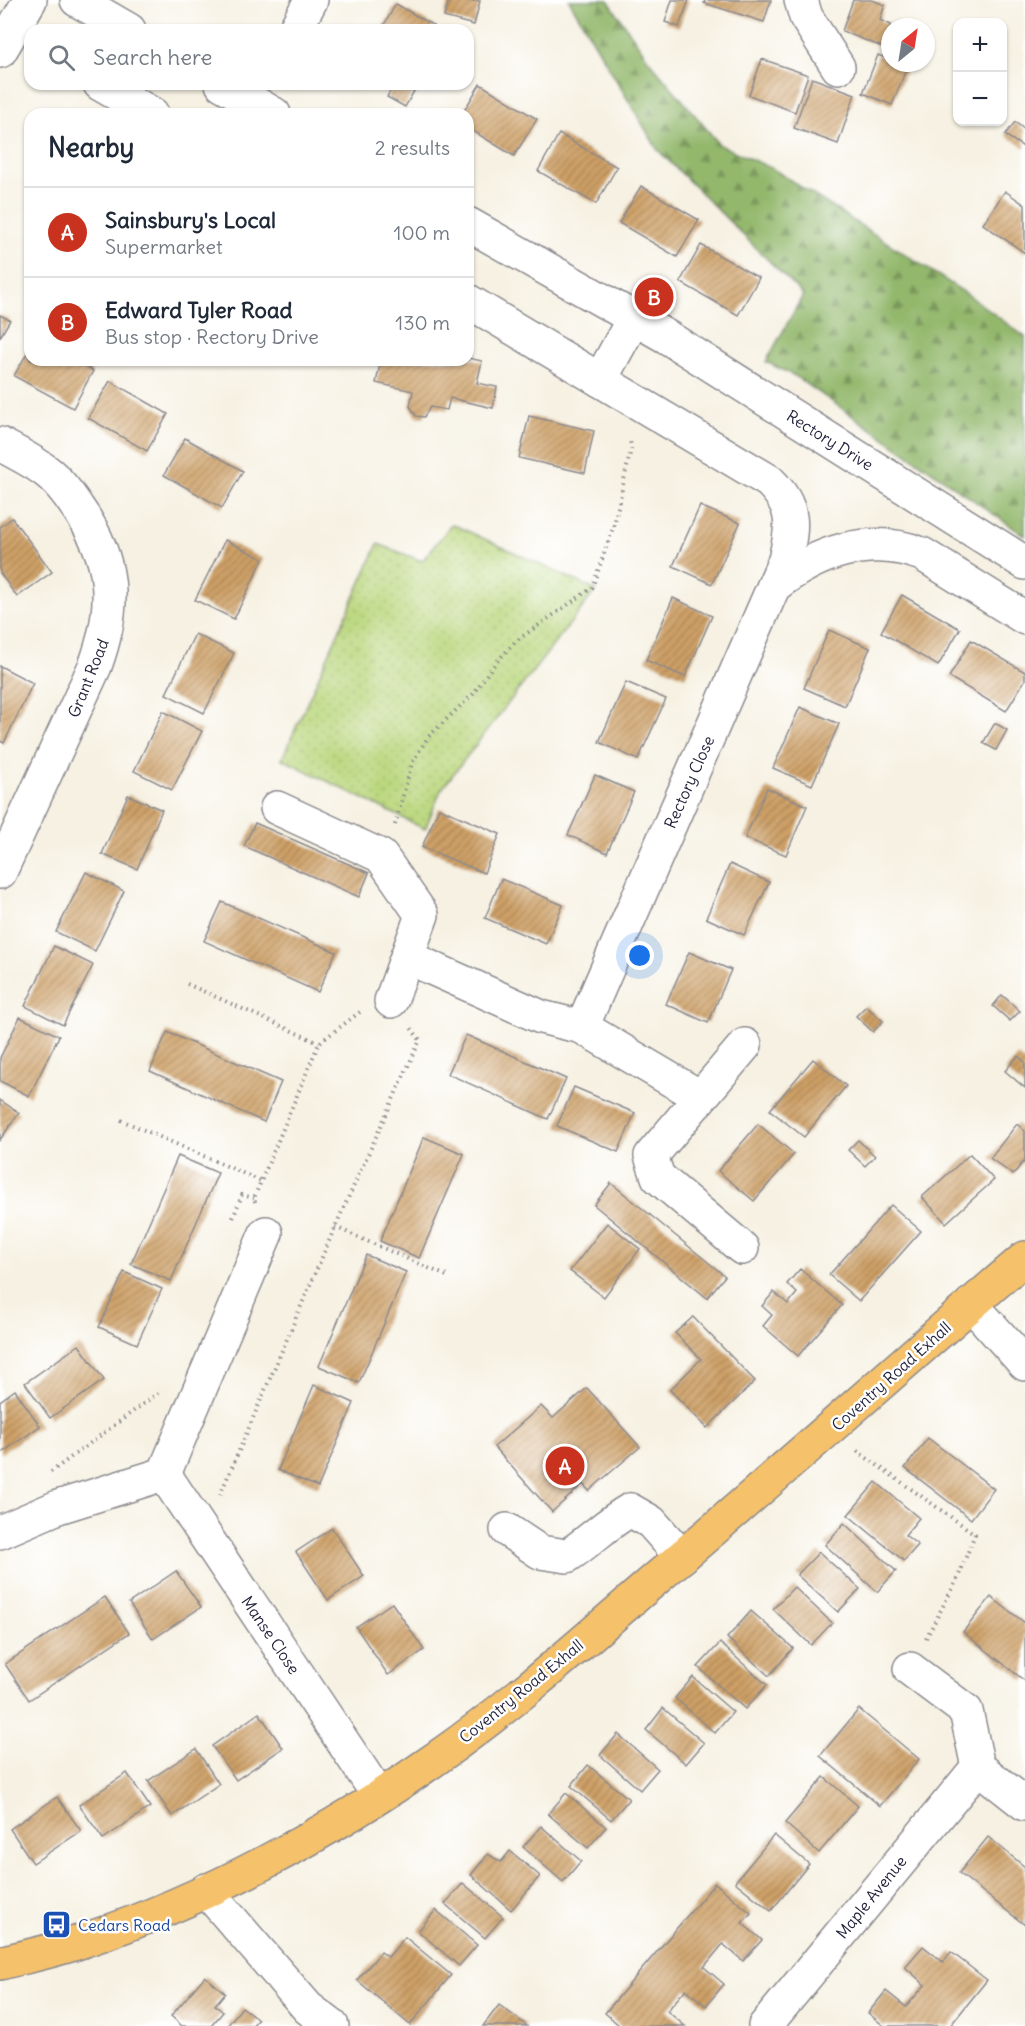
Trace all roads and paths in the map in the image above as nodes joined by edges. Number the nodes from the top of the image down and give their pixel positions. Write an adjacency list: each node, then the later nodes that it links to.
1 (77, 0): 4 (street)
2 (311, 0): 5 (street)
3 (801, 0): 6 (street)
4 (119, 24)
5 (298, 24)
6 (838, 67)
7 (110, 90): 10 (street)
8 (237, 90): 9 (street)
9 (265, 101)
10 (142, 108)
11 (474, 227): 13 (street, Rectory Drive)
12 (474, 306): 14 (street)
13 (634, 318): 14 (street); 16 (street, Rectory Drive)
14 (614, 388): 17 (street, Rectory Close); 20 (path)
15 (0, 444): 21 (street, Grant Road)
16 (1025, 563)
17 (774, 586): 18 (street); 25 (street, Rectory Close)
18 (1025, 618)
19 (277, 808): 20 (street)
20 (381, 856): 22 (street)
21 (0, 872)
22 (407, 957): 24 (street); 25 (street)
23 (187, 984): 26 (path)
24 (391, 1001): 26 (path); 33 (path)
25 (582, 1028): 28 (street)
26 (319, 1043): 30 (path)
27 (745, 1045): 28 (street)
28 (700, 1097): 35 (street)
29 (121, 1120): 30 (path)
30 (261, 1181): 31 (path)
31 (254, 1198): 32 (path); 34 (path)
32 (229, 1227)
33 (335, 1227): 37 (path); 46 (path)
34 (266, 1233): 42 (street)
35 (742, 1248)
36 (1025, 1258): 38 (main road, Coventry Road Exhall)
37 (449, 1277)
38 (971, 1304): 39 (street); 41 (main road, Coventry Road Exhall)
39 (1025, 1364)
40 (162, 1384): 43 (path)
41 (829, 1431): 47 (main road, Coventry Road Exhall); 48 (path)
42 (164, 1474): 45 (street); 46 (street, Manse Close)
43 (44, 1477)
44 (507, 1530): 47 (street)
45 (0, 1532)
46 (203, 1534): 50 (street, Manse Close)
47 (682, 1557): 50 (main road, Coventry Road Exhall)
48 (910, 1669): 49 (street)
49 (978, 1767): 51 (street); 55 (street, Maple Avenue)
50 (379, 1796): 52 (main road, Coventry Road Exhall)
51 (1025, 1804)
52 (206, 1890): 53 (main road, Coventry Road Exhall); 54 (street)
53 (0, 1963)
54 (332, 2026)
55 (765, 2026)

